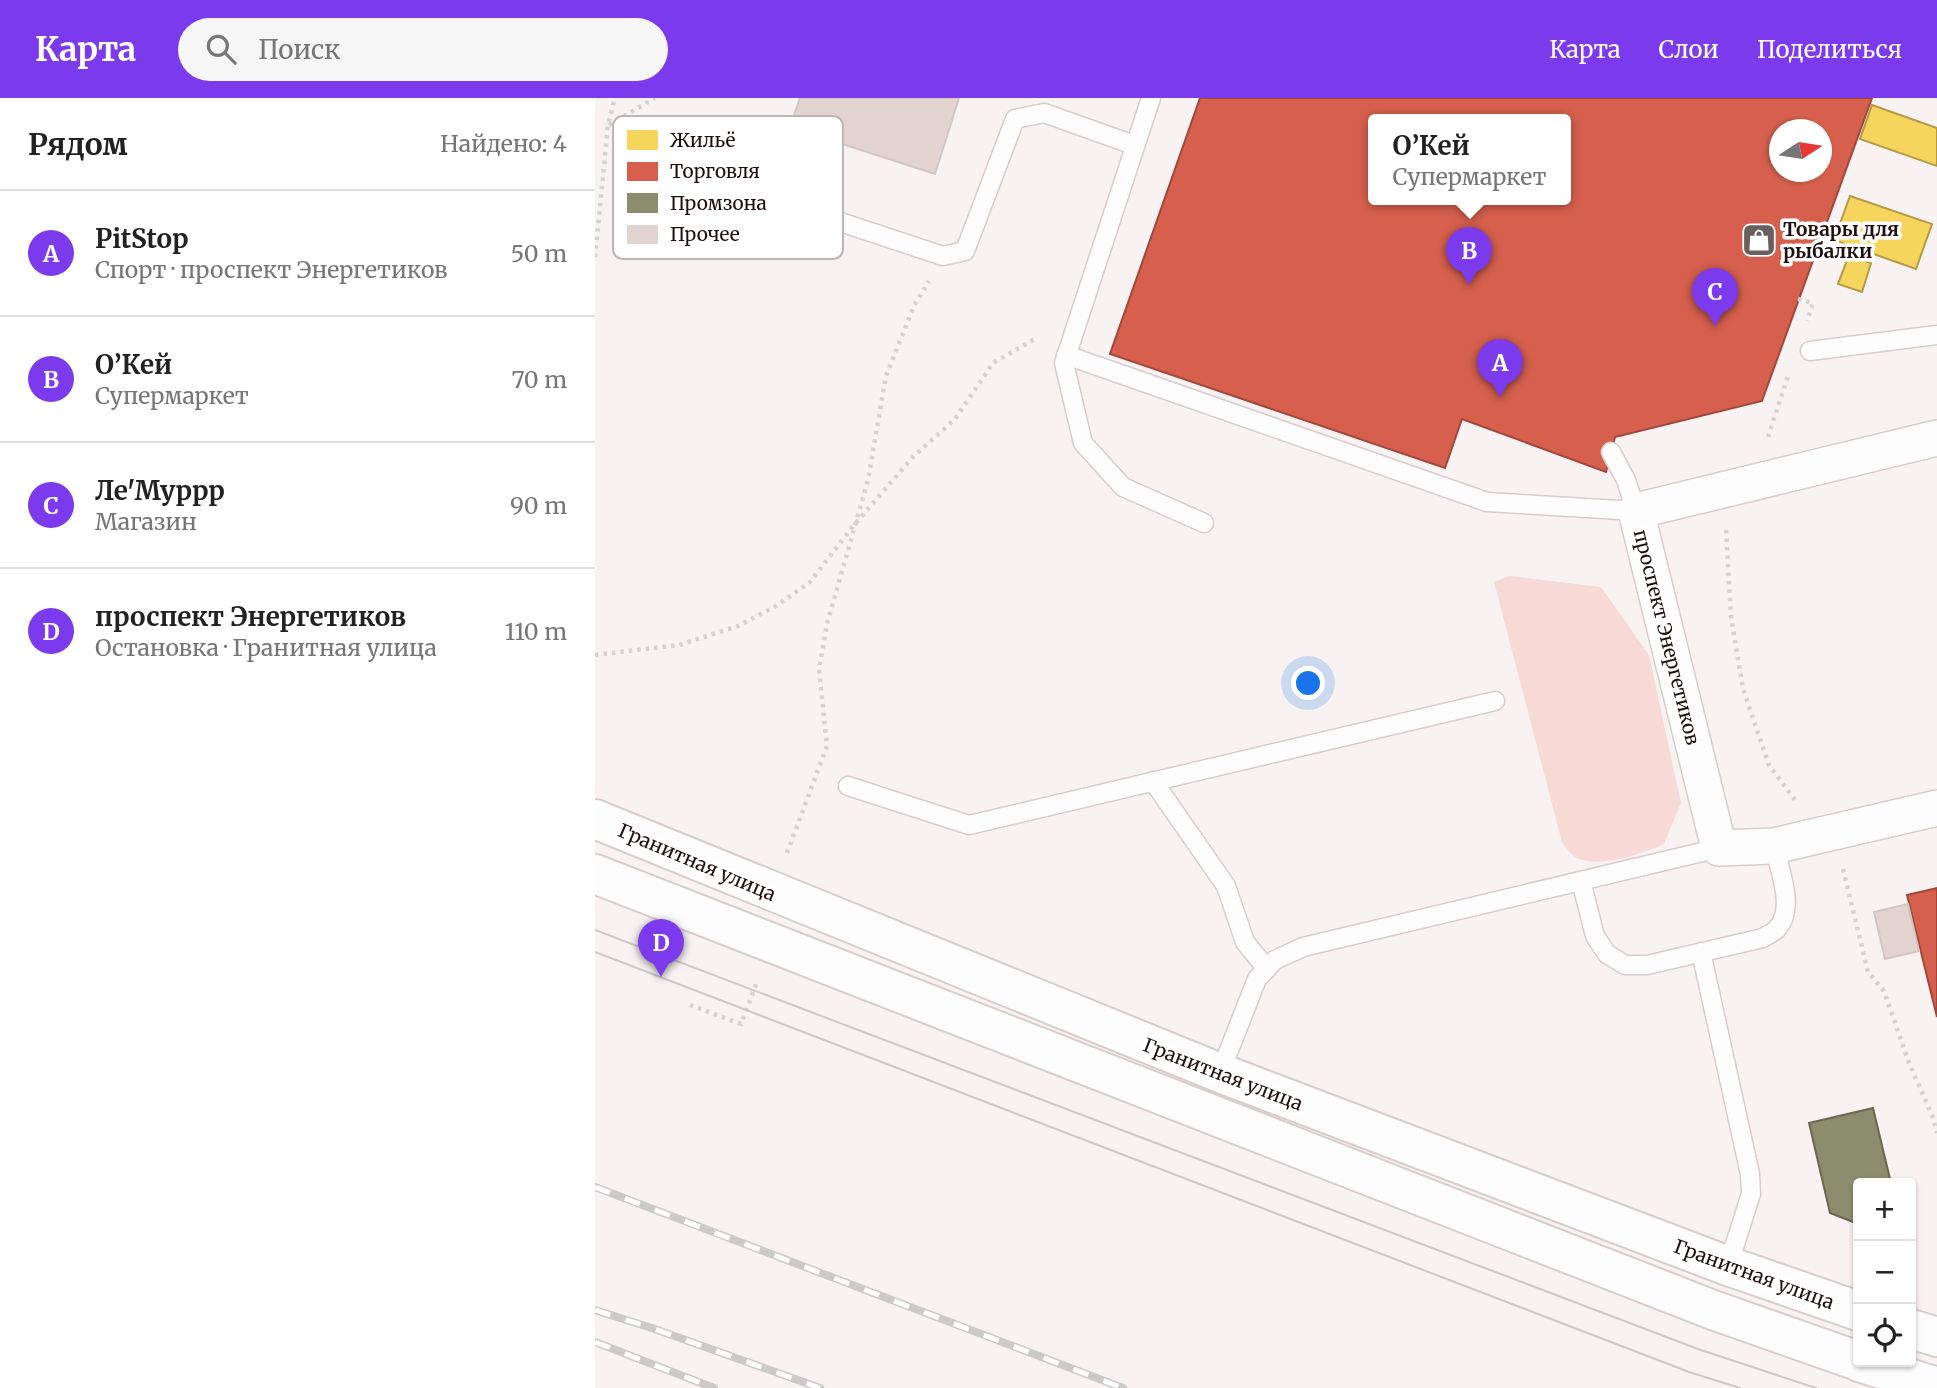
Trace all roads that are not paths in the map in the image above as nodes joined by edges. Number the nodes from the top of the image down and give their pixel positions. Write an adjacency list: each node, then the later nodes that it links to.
1 (1151, 98): 2 (lane)
2 (1134, 145): 3 (lane); 6 (lane)
3 (843, 223)
4 (1937, 335): 5 (lane)
5 (1810, 351)
6 (1066, 355): 9 (lane); 10 (lane)
7 (1937, 438): 9 (street, проспект Энергетиков)
8 (1611, 452): 9 (lane)
9 (1636, 511): 17 (street, проспект Энергетиков)
10 (1204, 523)
11 (1495, 701): 12 (lane)
12 (1153, 781): 13 (lane); 21 (lane)
13 (848, 786)
14 (1937, 808): 16 (street)
15 (595, 819): 22 (street, Гранитная улица)
16 (1774, 846): 17 (street); 20 (lane)
17 (1719, 848): 19 (lane)
18 (595, 874): 27 (street)
19 (1581, 881): 20 (lane); 21 (lane)
20 (1701, 952): 23 (lane)
21 (1267, 969): 22 (lane)
22 (1220, 1073): 23 (street, Гранитная улица)
23 (1728, 1266): 24 (street, Гранитная улица)
24 (1853, 1309)
25 (1916, 1331): 26 (street)
26 (1937, 1337)
27 (1853, 1360)
28 (1875, 1367): 29 (street)
29 (1937, 1387)

